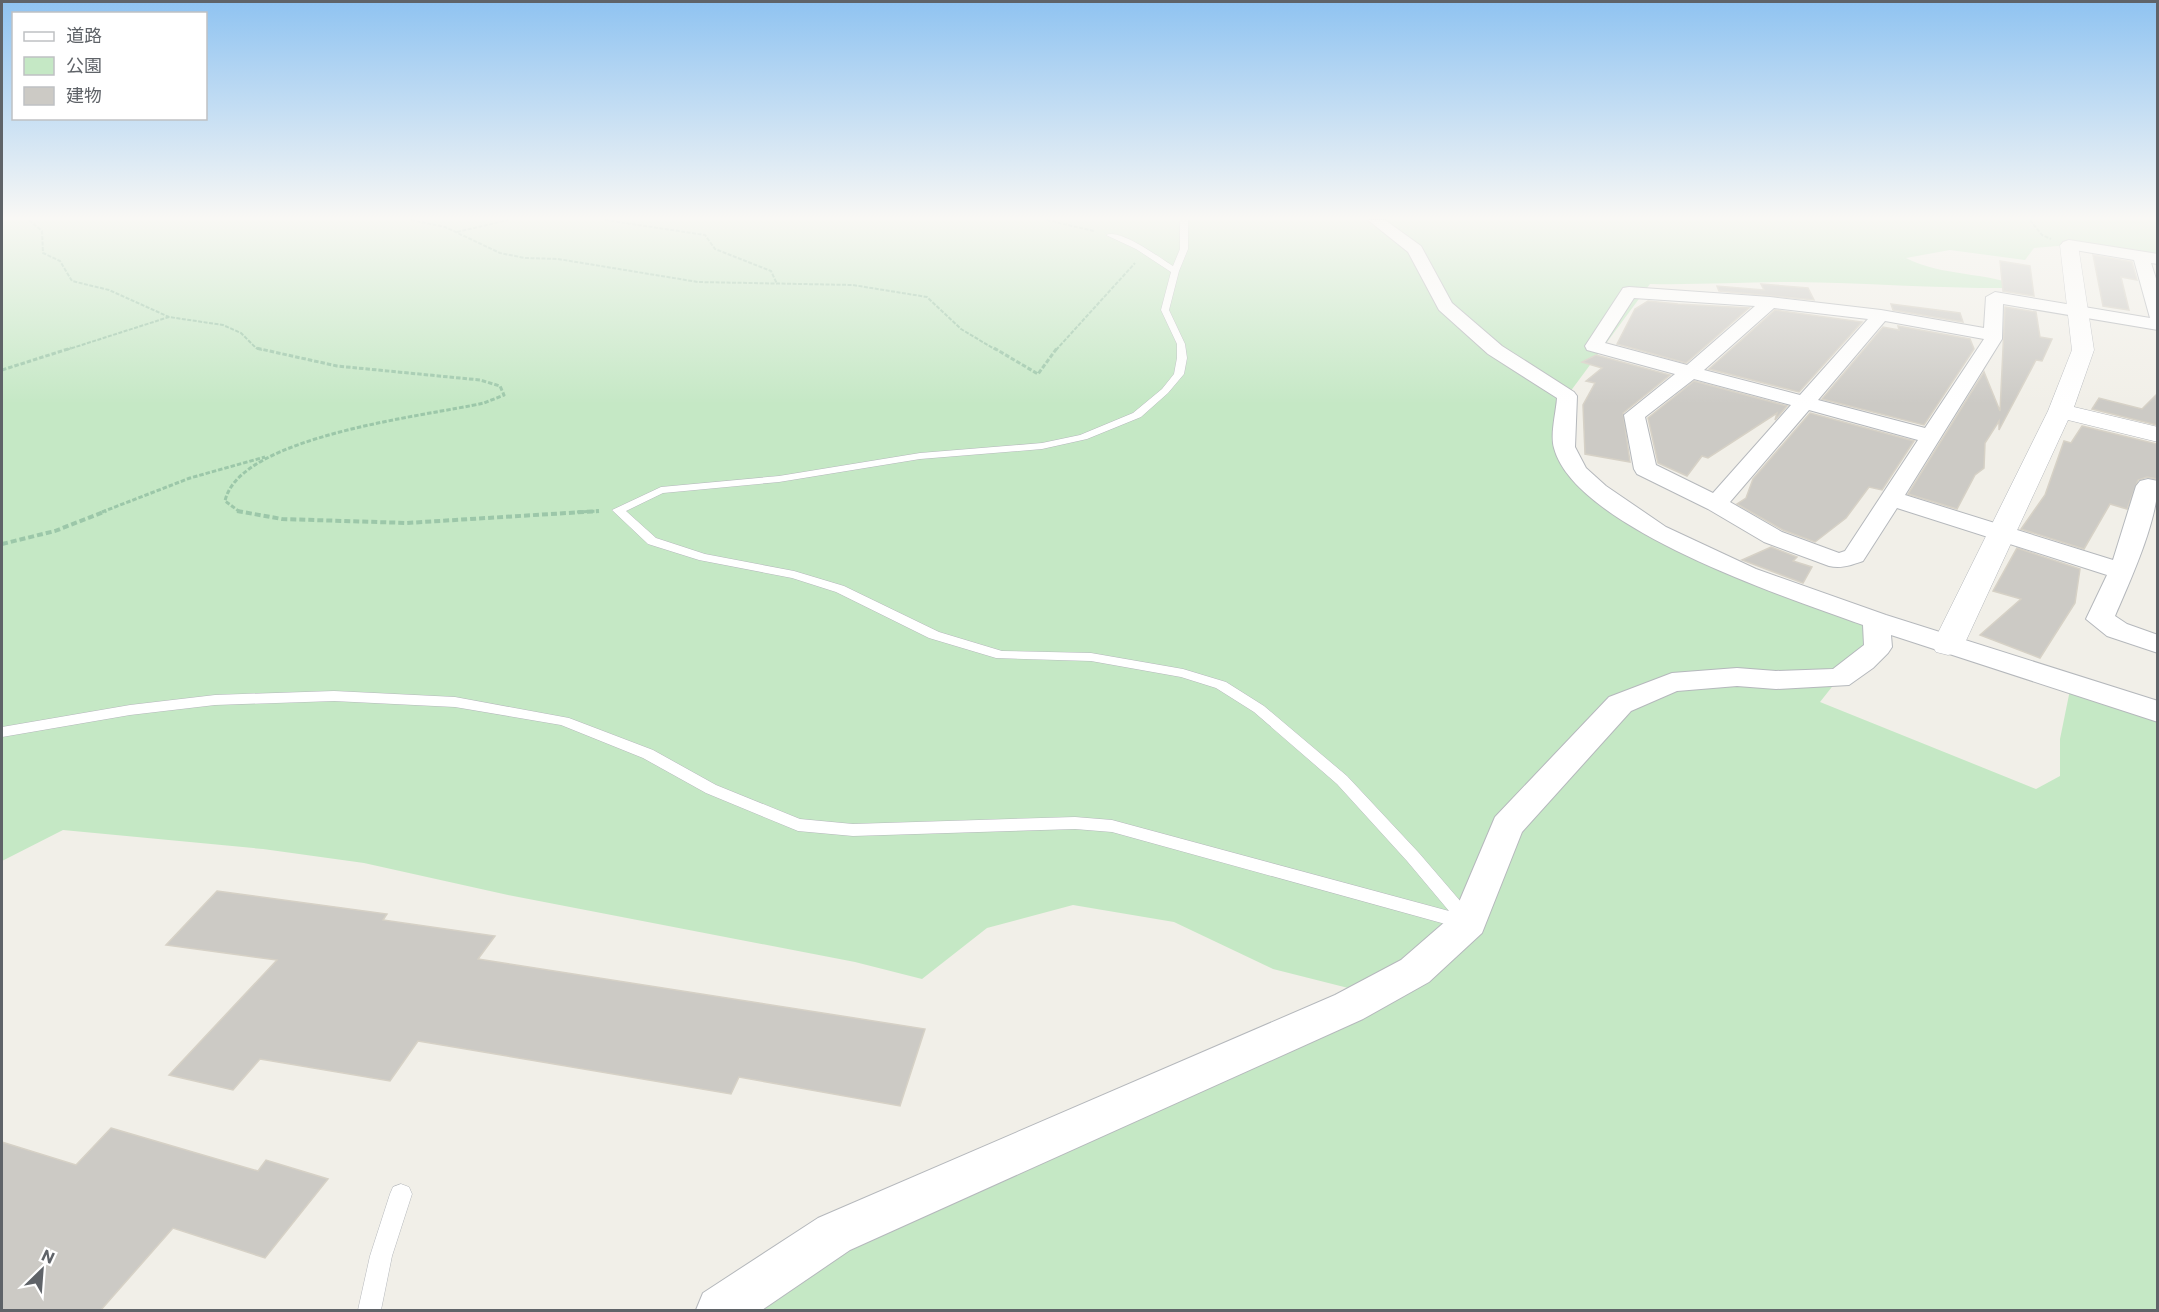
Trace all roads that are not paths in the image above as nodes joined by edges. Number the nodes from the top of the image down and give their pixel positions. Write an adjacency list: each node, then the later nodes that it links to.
1 (1172, 281): 26 (lane)
2 (1432, 281): 21 (street)
3 (2073, 281): 6 (street)
4 (2152, 281): 8 (street)
5 (1770, 302): 7 (street); 11 (street); 11 (street)
6 (2077, 310): 9 (street); 10 (street); 13 (street)
7 (1881, 315): 10 (street); 12 (street)
8 (2157, 317)
9 (2157, 325)
10 (1992, 335): 15 (street)
11 (1690, 372): 12 (street); 18 (street)
12 (1802, 402): 15 (street); 18 (street)
13 (2060, 411): 14 (street); 19 (street)
14 (2157, 435)
15 (1929, 436): 17 (street)
16 (2157, 489): 20 (street)
17 (1893, 499): 18 (street); 19 (street)
18 (1716, 504)
19 (2001, 533): 20 (street); 22 (street)
20 (2122, 571): 23 (street)
21 (1876, 621): 22 (street); 26 (street)
22 (1948, 645): 24 (street)
23 (2157, 645)
24 (2157, 712)
25 (2, 732): 26 (lane)
26 (1469, 923): 29 (street)
27 (401, 1194): 28 (lane)
28 (369, 1311)
29 (720, 1311)

